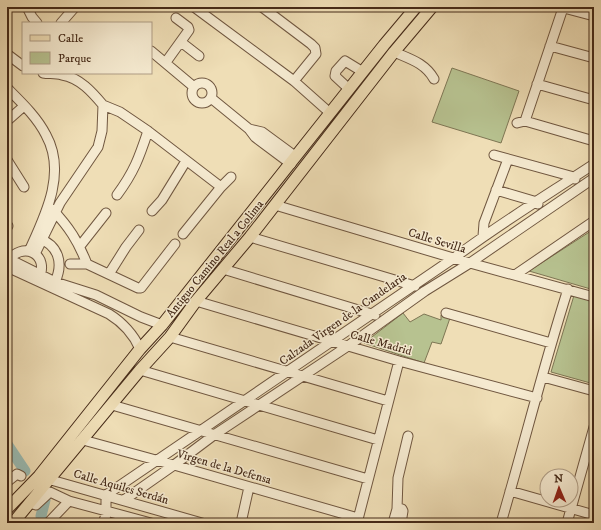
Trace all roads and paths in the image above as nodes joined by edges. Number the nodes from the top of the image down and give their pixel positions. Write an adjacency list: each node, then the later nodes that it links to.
1 (27, 7): 10 (street)
2 (75, 7): 11 (street)
3 (194, 7): 24 (street)
4 (262, 7): 24 (street)
5 (416, 7): 21 (main road, Antiguo Camino Real a Colima)
6 (432, 7): 15 (main road, Antiguo Camino Real a Colima)
7 (562, 8): 8 (street); 13 (street)
8 (594, 16)
9 (176, 18): 12 (street)
10 (36, 22)
11 (62, 22)
12 (181, 42): 17 (street); 19 (street)
13 (550, 46): 18 (street); 25 (street)
14 (152, 52): 19 (street)
15 (394, 52): 23 (street); 53 (main road, Antiguo Camino Real a Colima)
16 (7, 54): 20 (street)
17 (199, 56)
18 (594, 58)
19 (166, 62): 26 (street)
20 (22, 65)
21 (363, 72): 28 (main road, Antiguo Camino Real a Colima); 28 (street)
22 (62, 74): 31 (street)
23 (434, 79)
24 (294, 82): 33 (street)
25 (537, 84): 30 (street); 36 (street)
26 (194, 87): 29 (street); 29 (street)
27 (7, 88): 32 (street)
28 (350, 89): 33 (main road, Antiguo Camino Real a Colima)
29 (211, 98): 40 (street)
30 (594, 100)
31 (103, 105): 35 (street); 56 (street)
32 (24, 106): 34 (street); 52 (street)
33 (330, 113): 40 (main road, Antiguo Camino Real a Colima)
34 (7, 121)
35 (148, 131): 41 (street); 50 (street)
36 (594, 142)
37 (494, 154): 38 (street)
38 (508, 158): 44 (street); 49 (street)
39 (7, 160): 47 (street)
40 (293, 160): 87 (main road, Antiguo Camino Real a Colima)
41 (186, 161): 46 (street); 54 (street)
42 (594, 164): 44 (street, Calzada Virgen de la Candelaria)
43 (230, 177): 46 (street)
44 (574, 178): 48 (street); 51 (street, Calzada Virgen de la Candelaria)
45 (594, 178): 48 (street, Calzada Virgen de la Candelaria)
46 (221, 186): 60 (street)
47 (24, 187)
48 (581, 187): 55 (street, Calzada Virgen de la Candelaria)
49 (496, 190): 51 (street); 61 (street)
50 (117, 195)
51 (537, 202): 55 (street); 61 (street, Calzada Virgen de la Candelaria)
52 (49, 205): 56 (street); 62 (street)
53 (275, 205): 63 (main road, Antiguo Camino Real a Colima); 67 (street, Calle Sevilla)
54 (152, 211)
55 (544, 212): 69 (street, Calzada Virgen de la Candelaria)
56 (56, 213): 62 (street); 65 (street)
57 (106, 213): 65 (street)
58 (594, 221): 74 (street)
59 (139, 230): 73 (street)
60 (184, 234)
61 (483, 236): 67 (street, Calzada Virgen de la Candelaria)
62 (39, 238): 66 (street); 76 (street)
63 (250, 238): 72 (main road, Antiguo Camino Real a Colima); 77 (street)
64 (175, 244): 73 (street)
65 (80, 246): 71 (street)
66 (32, 253): 68 (street); 75 (street)
67 (454, 258): 69 (street, Calle Sevilla); 77 (street, Calzada Virgen de la Candelaria)
68 (8, 262): 75 (street)
69 (470, 263): 74 (street, Calle Sevilla); 79 (street, Calzada Virgen de la Candelaria)
70 (70, 264): 71 (street)
71 (86, 264): 73 (street)
72 (224, 269): 83 (main road, Antiguo Camino Real a Colima); 84 (street)
73 (109, 274)
74 (515, 275): 78 (street, Calle Sevilla)
75 (40, 277): 76 (street); 82 (street)
76 (55, 282): 80 (street)
77 (413, 285): 79 (street); 84 (street, Calzada Virgen de la Candelaria)
78 (568, 289): 81 (street, Calle Sevilla); 90 (street)
79 (425, 291): 86 (street, Calzada Virgen de la Candelaria)
80 (87, 293): 82 (street); 87 (street)
81 (594, 297)
82 (83, 302): 92 (street)
83 (196, 302): 88 (main road, Antiguo Camino Real a Colima); 89 (street, Calle Madrid)
84 (371, 313): 86 (street); 89 (street, Calzada Virgen de la Candelaria)
85 (446, 313): 90 (street)
86 (385, 319): 91 (street, Calzada Virgen de la Candelaria)
87 (162, 325): 92 (main road, Antiguo Camino Real a Colima)
88 (170, 337): 94 (main road, Antiguo Camino Real a Colima); 95 (street)
89 (331, 341): 91 (street, Calle Madrid); 95 (street, Calzada Virgen de la Candelaria)
90 (551, 343): 97 (street)
91 (348, 346): 93 (street, Calle Madrid); 96 (street, Calzada Virgen de la Candelaria)
92 (140, 349): 113 (main road, Antiguo Camino Real a Colima)
93 (399, 361): 99 (street, Calle Madrid); 101 (street)
94 (140, 370): 100 (street); 102 (main road, Antiguo Camino Real a Colima)
95 (288, 371): 96 (street); 100 (street, Calzada Virgen de la Candelaria)
96 (304, 376): 101 (street); 103 (street, Calzada Virgen de la Candelaria)
97 (543, 377): 98 (street); 99 (street)
98 (594, 391)
99 (537, 398): 118 (street)
100 (243, 401): 103 (street); 105 (street, Calzada Virgen de la Candelaria)
101 (388, 401): 109 (street)
102 (112, 405): 105 (street); 108 (main road, Antiguo Camino Real a Colima)
103 (259, 405): 106 (street, Calzada Virgen de la Candelaria); 109 (street)
104 (594, 427): 115 (street)
105 (201, 430): 106 (street); 110 (street, Calzada Virgen de la Candelaria)
106 (214, 435): 111 (street, Calzada Virgen de la Candelaria); 114 (street)
107 (408, 436): 126 (street)
108 (83, 440): 110 (street, Virgen de la Defensa); 113 (main road, Antiguo Camino Real a Colima)
109 (378, 440): 114 (street)
110 (157, 460): 111 (street, Virgen de la Defensa); 119 (street, Calzada Virgen de la Candelaria)
111 (174, 465): 117 (street, Virgen de la Defensa); 121 (street, Calzada Virgen de la Candelaria)
112 (21, 476): 116 (street)
113 (41, 477): 119 (street, Calle Aquiles Serdán); 123 (main road, Antiguo Camino Real a Colima); 124 (main road)
114 (368, 479): 130 (street)
115 (579, 480)
116 (7, 482)
117 (249, 487): 130 (street, Virgen de la Defensa); 136 (street)
118 (510, 491): 120 (street); 139 (street)
119 (110, 496): 121 (street, Calle Aquiles Serdán); 128 (street)
120 (539, 499)
121 (124, 500): 127 (street, Calle Aquiles Serdán)
122 (69, 501): 123 (street); 128 (street); 131 (street)
123 (29, 503): 132 (main road, Antiguo Camino Real a Colima)
124 (10, 506)
125 (571, 508): 129 (street); 140 (street)
126 (397, 509): 137 (street); 138 (street)
127 (158, 510): 134 (street); 135 (street, Calle Aquiles Serdán)
128 (106, 515): 133 (street)
129 (594, 515)
130 (357, 520)
131 (52, 521)
132 (13, 523)
133 (151, 523)
134 (154, 523)
135 (202, 523)
136 (240, 523)
137 (393, 523)
138 (401, 523)
139 (501, 523)
140 (567, 523)

